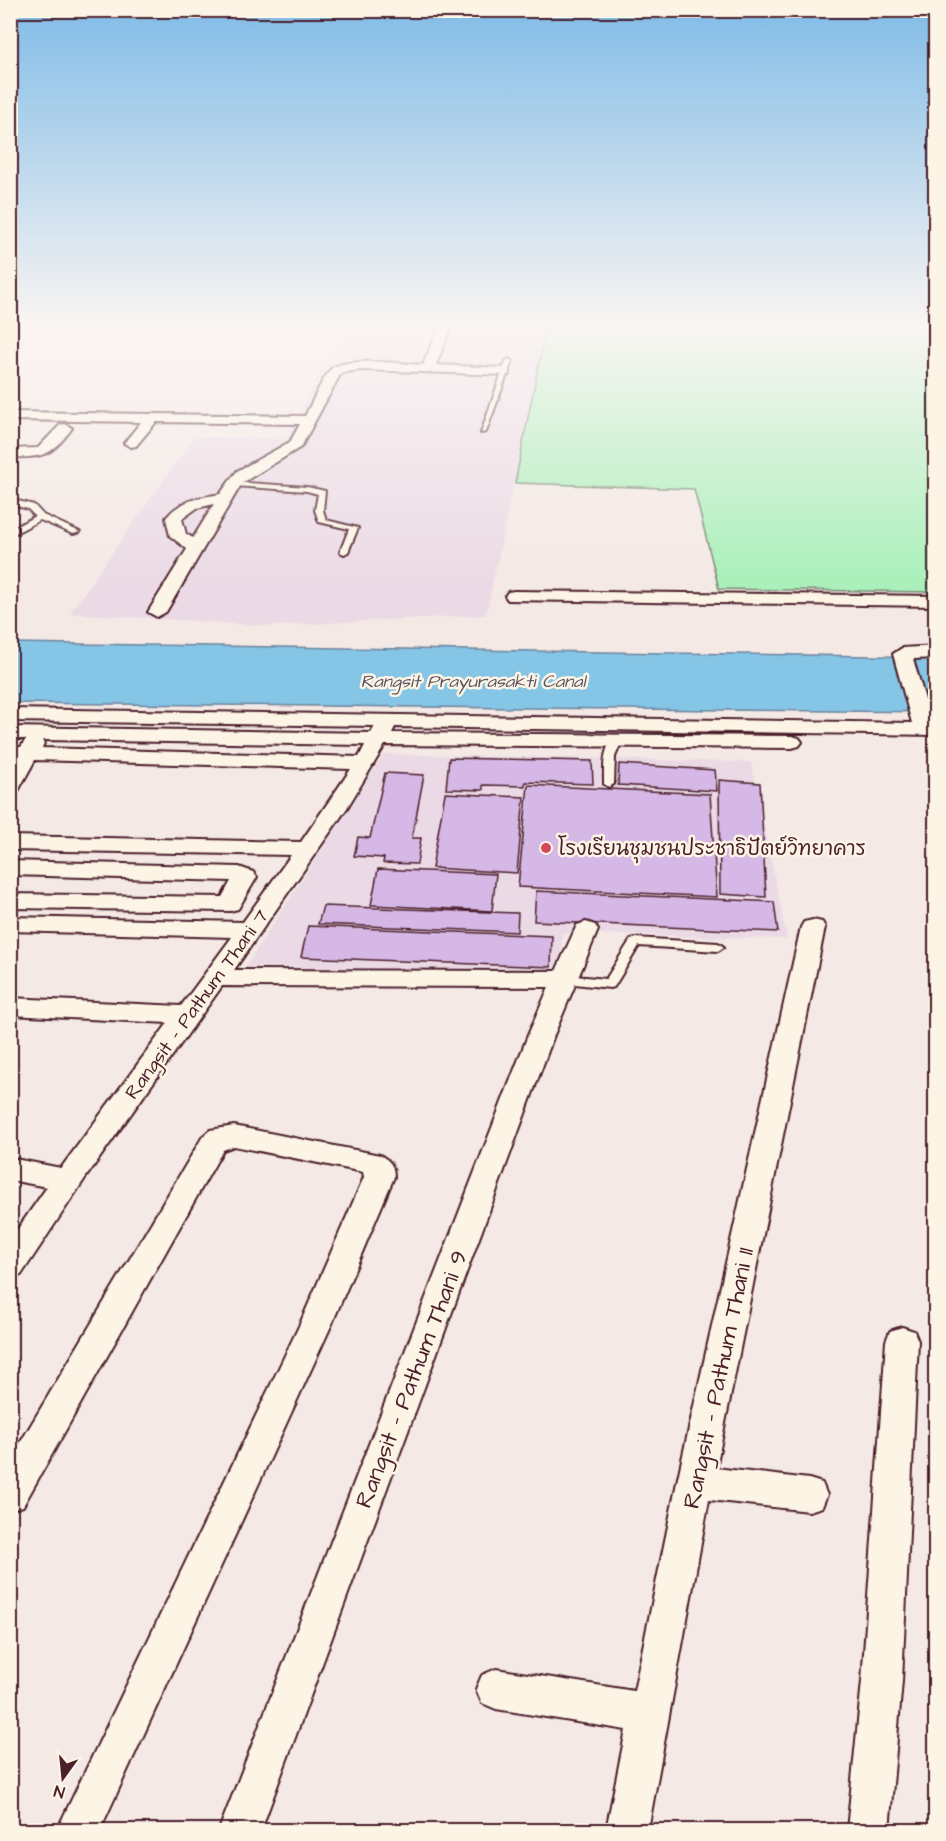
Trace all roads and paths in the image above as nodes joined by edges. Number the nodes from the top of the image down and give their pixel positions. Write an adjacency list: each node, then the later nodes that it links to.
1 (316, 408): 5 (street)
2 (492, 408): 7 (lane)
3 (10, 416): 4 (street)
4 (152, 418): 5 (street); 8 (street)
5 (310, 420): 10 (street)
6 (10, 427): 9 (street)
7 (483, 432)
8 (131, 443)
9 (10, 453)
10 (231, 490): 15 (street); 15 (street); 16 (lane)
11 (10, 501): 12 (lane)
12 (40, 517): 13 (lane); 14 (lane)
13 (76, 532)
14 (10, 534)
15 (197, 548): 19 (street)
16 (344, 552)
17 (514, 596): 18 (street)
18 (936, 601)
19 (157, 612)
20 (936, 652): 23 (street)
21 (10, 715): 22 (street)
22 (384, 729): 23 (street); 25 (street); 26 (street); 28 (street, Rangsit - Pathum Thani 7)
23 (929, 730): 26 (street)
24 (10, 733): 25 (street)
25 (39, 733): 27 (street)
26 (617, 740): 29 (lane)
27 (20, 754): 28 (street); 30 (street)
28 (365, 764): 32 (street, Rangsit - Pathum Thani 7)
29 (609, 784)
30 (10, 786)
31 (10, 843): 32 (street)
32 (307, 849): 36 (street, Rangsit - Pathum Thani 7)
33 (20, 869): 34 (street); 34 (street)
34 (12, 909): 36 (street)
35 (813, 927): 48 (street, Rangsit - Pathum Thani 11)
36 (250, 930): 39 (street, Rangsit - Pathum Thani 7)
37 (586, 930): 40 (street, Rangsit - Pathum Thani 9)
38 (718, 947): 40 (lane)
39 (216, 978): 40 (street); 42 (street, Rangsit - Pathum Thani 7)
40 (566, 980): 54 (street, Rangsit - Pathum Thani 9)
41 (10, 1006): 42 (street)
42 (190, 1016): 44 (street, Rangsit - Pathum Thani 7)
43 (10, 1169): 44 (street)
44 (68, 1180): 45 (street, Rangsit - Pathum Thani 7)
45 (20, 1236): 46 (street, Rangsit - Pathum Thani 7)
46 (10, 1266)
47 (902, 1341): 56 (street)
48 (696, 1482): 50 (street); 52 (street, Rangsit - Pathum Thani 11)
49 (10, 1494): 53 (street)
50 (809, 1496)
51 (496, 1689): 52 (street)
52 (650, 1714): 55 (street, Rangsit - Pathum Thani 11)
53 (78, 1830)
54 (240, 1830)
55 (627, 1830)
56 (868, 1830)

